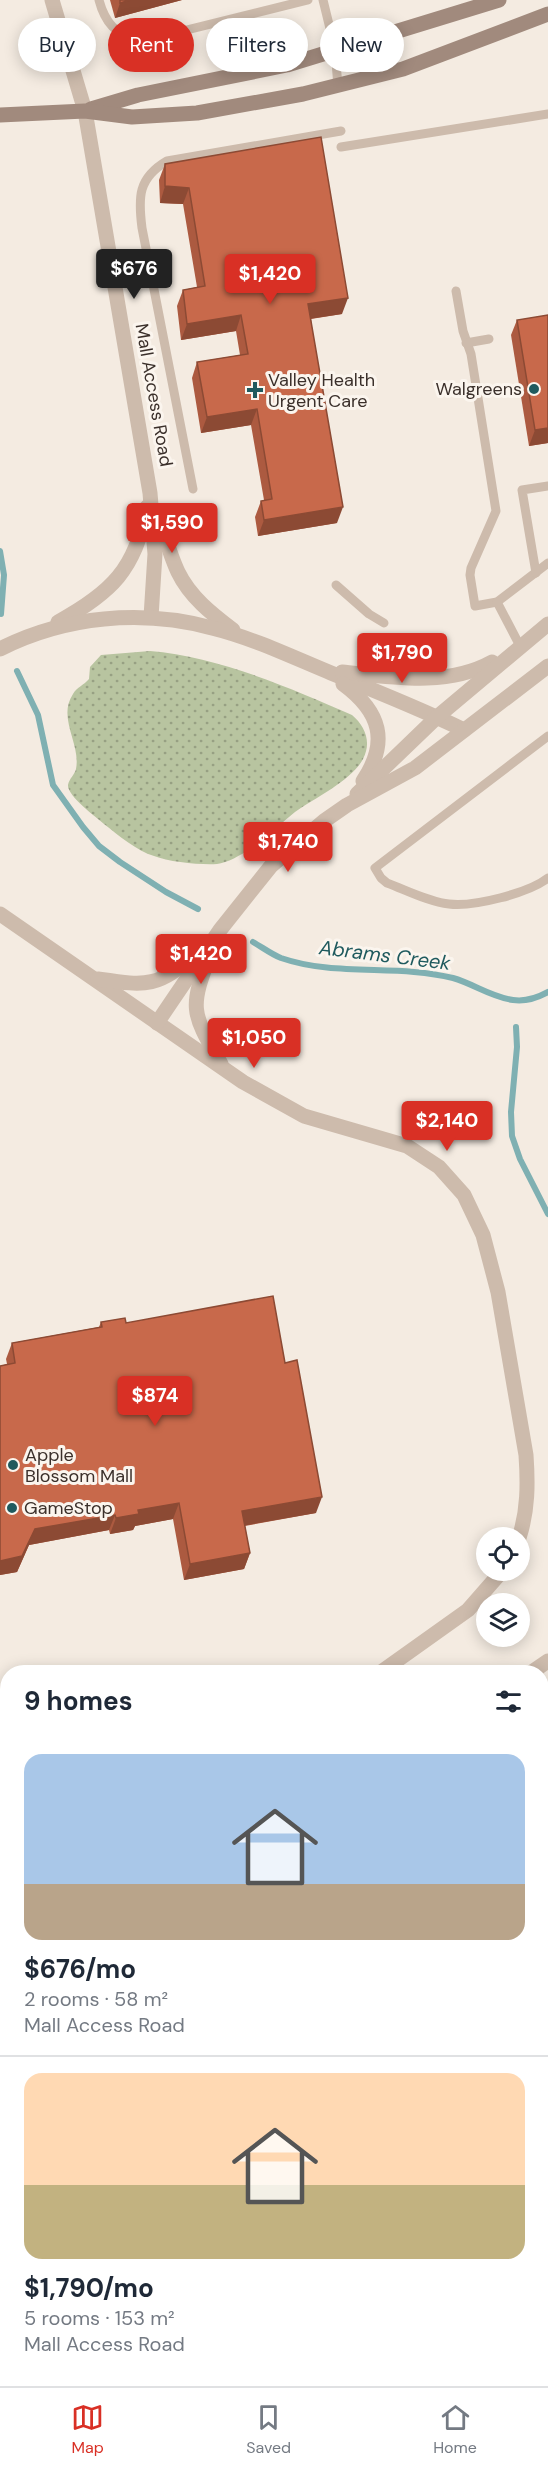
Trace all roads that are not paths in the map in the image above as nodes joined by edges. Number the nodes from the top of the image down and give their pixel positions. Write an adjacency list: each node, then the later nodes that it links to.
1 (52, 0): 13 (street, Mall Access Road)
2 (99, 0): 6 (lane)
3 (308, 0): 6 (lane)
4 (323, 0): 8 (lane)
5 (492, 1): 9 (main road)
6 (281, 3)
7 (548, 14): 12 (main road)
8 (327, 18)
9 (404, 28)
10 (320, 54): 13 (main road)
11 (337, 72): 12 (lane)
12 (338, 87): 13 (main road)
13 (85, 111): 15 (main road); 23 (street, Mall Access Road)
14 (548, 114): 17 (lane)
15 (0, 115)
16 (341, 131): 22 (lane)
17 (342, 147)
18 (456, 291): 20 (lane)
19 (489, 339): 20 (lane)
20 (466, 343): 27 (lane)
21 (548, 486): 25 (lane)
22 (193, 489)
23 (150, 493): 28 (street, Mall Access Road); 31 (street); 32 (street)
24 (548, 563): 25 (lane)
25 (536, 573): 27 (lane)
26 (336, 585): 29 (lane)
27 (497, 602): 33 (lane)
28 (151, 617): 31 (street); 32 (street)
29 (384, 623)
30 (548, 624): 33 (street)
31 (39, 633): 34 (street)
32 (241, 637): 36 (street)
33 (520, 646): 36 (street); 37 (street)
34 (0, 649)
35 (548, 666): 38 (street)
36 (324, 670): 37 (street); 40 (street)
37 (437, 717): 38 (street); 40 (street)
38 (464, 730): 40 (street)
39 (548, 736): 41 (lane)
40 (347, 805): 43 (street)
41 (548, 878)
42 (0, 914): 44 (street)
43 (220, 930): 44 (street); 45 (street); 46 (street)
44 (93, 978): 45 (street)
45 (157, 1023): 46 (street)
46 (223, 1068): 47 (street)
47 (522, 1527)
48 (493, 1581): 49 (street)
49 (391, 1665)

